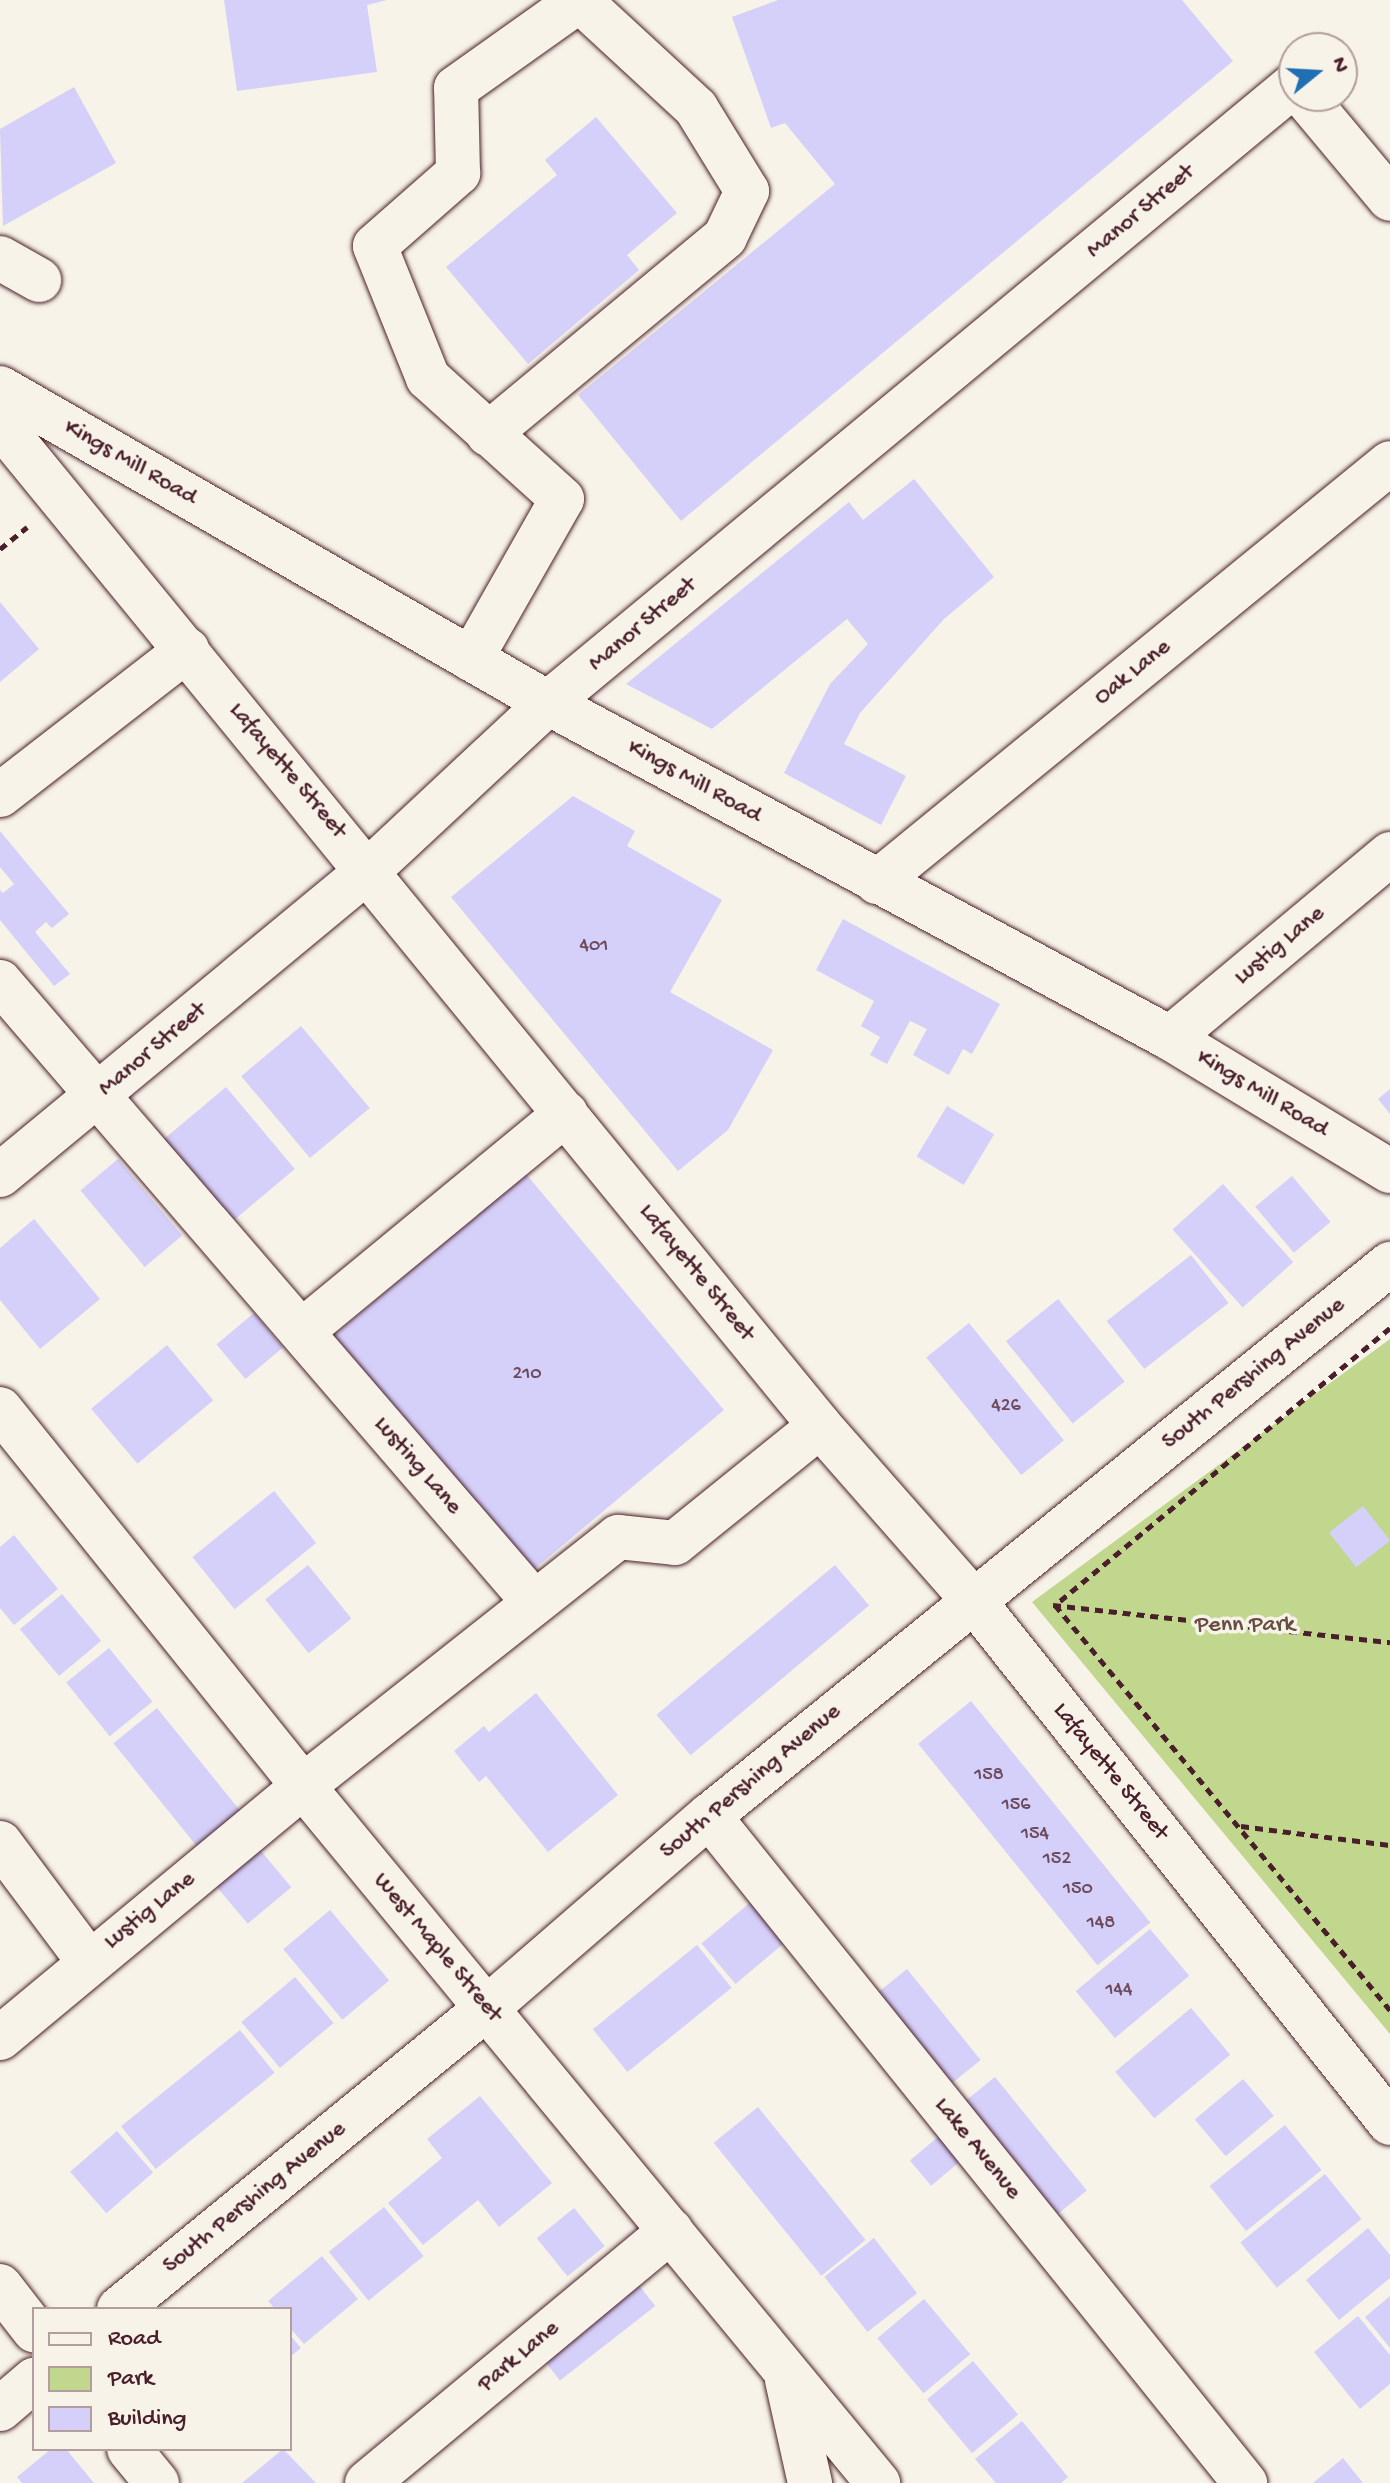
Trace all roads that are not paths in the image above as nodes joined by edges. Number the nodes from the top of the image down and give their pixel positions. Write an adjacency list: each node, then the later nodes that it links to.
1 (580, 1): 9 (street); 9 (street)
2 (1278, 98): 13 (street, Manor Street)
3 (1317, 112): 4 (street)
4 (1390, 199)
5 (0, 258): 6 (street)
6 (39, 280)
7 (0, 388): 12 (street, Kings Mill Road)
8 (0, 424): 11 (street, Lafayette Street)
9 (488, 434): 12 (street)
10 (1390, 463): 17 (street, Oak Lane)
11 (187, 650): 14 (street); 16 (street, Lafayette Street)
12 (471, 659): 13 (street, Kings Mill Road)
13 (548, 703): 16 (street, Manor Street); 17 (street, Kings Mill Road)
14 (0, 795)
15 (1390, 854): 19 (street, Lustig Lane)
16 (369, 870): 20 (street, Manor Street); 21 (street, Lafayette Street)
17 (877, 882): 19 (street, Kings Mill Road)
18 (0, 982): 20 (street)
19 (1170, 1038): 22 (street, Kings Mill Road)
20 (96, 1097): 23 (street, Manor Street); 25 (street, Lusting Lane)
21 (566, 1113): 25 (street); 27 (street, Lafayette Street)
22 (1390, 1171)
23 (0, 1175)
24 (1390, 1264): 28 (street, South Pershing Avenue)
25 (302, 1331): 29 (street, Lusting Lane)
26 (0, 1409): 30 (street, West Maple Street)
27 (820, 1426): 28 (street, Lafayette Street); 29 (street, Lustig Lane)
28 (973, 1600): 31 (street, South Pershing Avenue); 36 (street, Lafayette Street)
29 (533, 1601): 30 (street, Lustig Lane)
30 (303, 1786): 33 (street, Lustig Lane); 34 (street, West Maple Street)
31 (709, 1816): 34 (street, South Pershing Avenue); 49 (street, Lake Avenue)
32 (0, 1843): 33 (street)
33 (89, 1962): 35 (street, Lustig Lane)
34 (487, 2008): 37 (street, West Maple Street); 39 (street, South Pershing Avenue)
35 (0, 2038)
36 (1390, 2123)
37 (671, 2231): 41 (street, West Maple Street); 46 (street, Park Lane)
38 (0, 2286): 40 (street)
39 (121, 2307)
40 (32, 2327)
41 (785, 2370): 47 (street); 48 (street, West Maple Street)
42 (32, 2382): 43 (street)
43 (0, 2409)
44 (131, 2451): 45 (street)
45 (157, 2483)
46 (367, 2483)
47 (810, 2483)
48 (878, 2483)
49 (1245, 2483)

